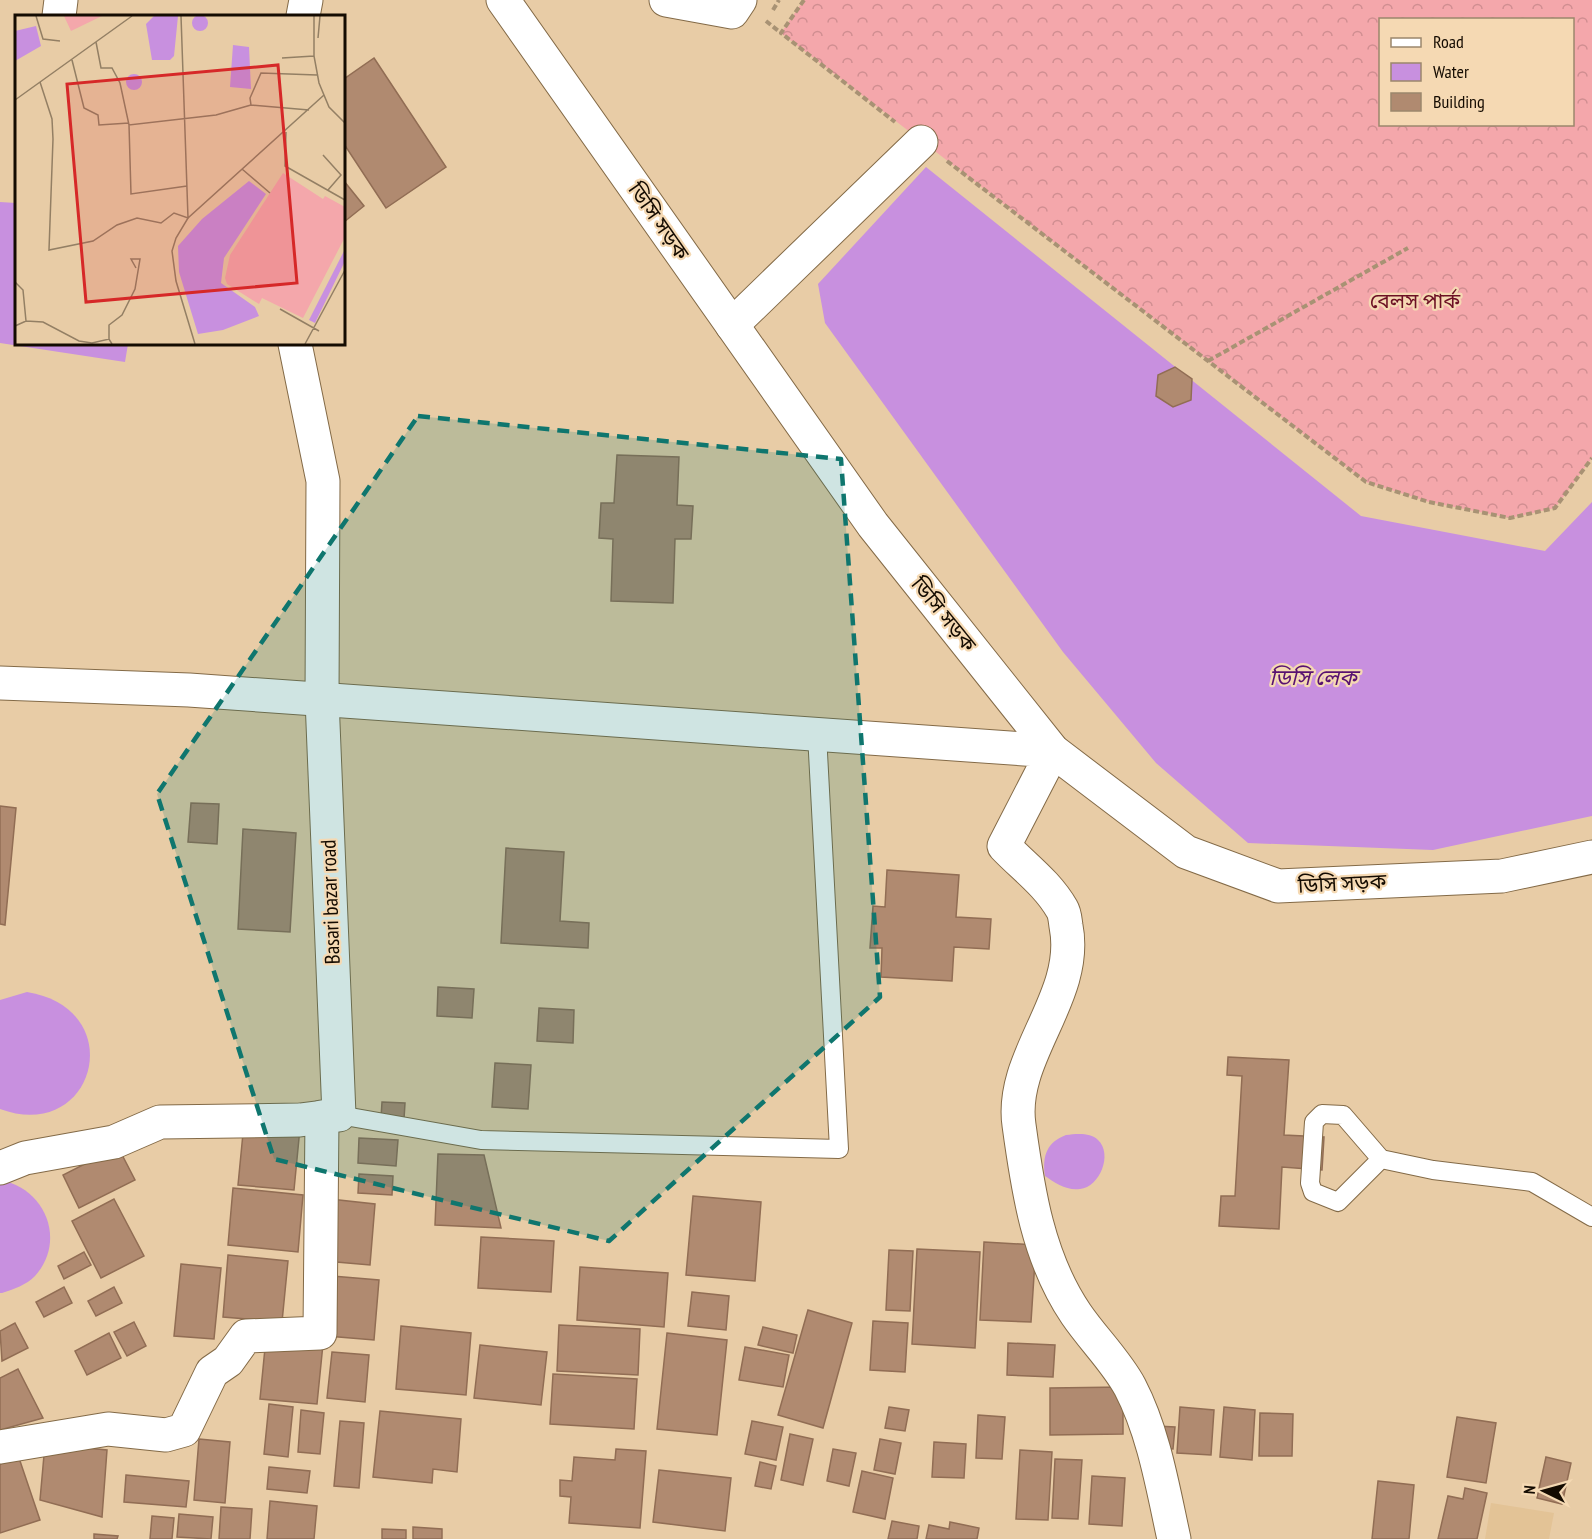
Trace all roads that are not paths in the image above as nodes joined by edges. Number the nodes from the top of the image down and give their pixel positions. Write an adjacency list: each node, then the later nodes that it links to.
1 (61, 0): 6 (street)
2 (306, 0): 7 (street)
3 (503, 0): 9 (street, ডিসি সড়ক)
4 (666, 0): 5 (street)
5 (740, 0)
6 (59, 15)
7 (303, 15)
8 (921, 142): 9 (street)
9 (732, 325): 14 (street, ডিসি সড়ক)
10 (295, 345): 12 (street, Basari bazar road)
11 (0, 683): 12 (street)
12 (322, 699): 13 (street); 16 (street, Basari bazar road)
13 (817, 734): 14 (street); 16 (lane)
14 (1053, 751): 15 (street, ডিসি সড়ক); 21 (street)
15 (1592, 856)
16 (331, 1116): 18 (street); 20 (street, Basari bazar road)
17 (1381, 1159): 17 (lane); 19 (lane)
18 (0, 1168)
19 (1592, 1217)
20 (0, 1447)
21 (1174, 1539)

